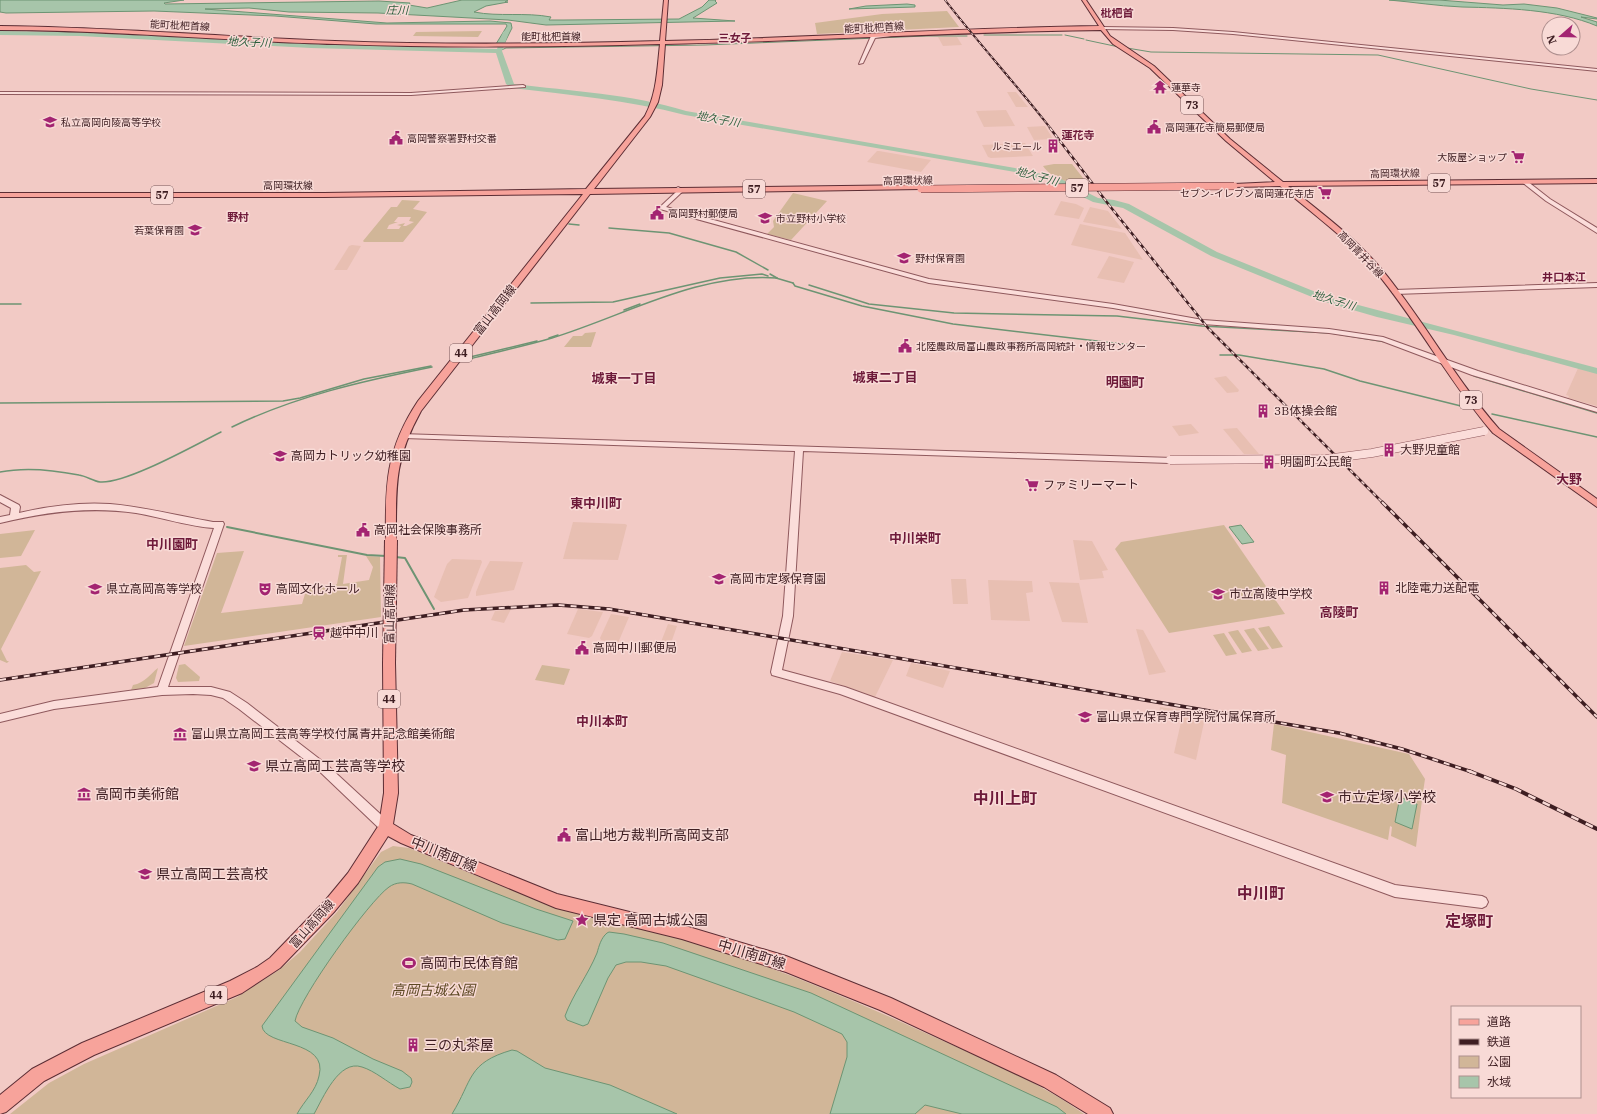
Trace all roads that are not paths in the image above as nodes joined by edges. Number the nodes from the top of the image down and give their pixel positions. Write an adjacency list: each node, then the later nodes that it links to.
1 (666, 0): 6 (main road, 富山高岡線 / 44)
2 (1084, 0): 3 (main road, 73)
3 (1101, 27): 5 (main road, 能町枇杷首線); 8 (street); 13 (main road, 高岡青井谷線 / 73)
4 (0, 28): 6 (main road, 能町枇杷首線)
5 (890, 35): 6 (main road, 能町枇杷首線); 7 (street)
6 (662, 44): 15 (main road, 富山高岡線 / 44)
7 (861, 63)
8 (1597, 70)
9 (523, 86): 10 (street)
10 (0, 93)
11 (1597, 181): 12 (main road, 高岡環状線 / 57)
12 (1525, 182): 13 (main road, 高岡環状線 / 57); 17 (street)
13 (1282, 184): 14 (main road, 高岡環状線 / 57, bridge); 19 (main road, 高岡青井谷線 / 73)
14 (679, 191): 15 (main road, 高岡環状線 / 57); 20 (street)
15 (589, 192): 16 (main road, 高岡環状線 / 57); 23 (main road, 富山高岡線 / 44)
16 (0, 195)
17 (1597, 231)
18 (1597, 285): 19 (street)
19 (1395, 292): 20 (main road, 高岡青井谷線 / 73)
20 (1446, 363): 21 (street); 22 (main road, 高岡青井谷線 / 73)
21 (1597, 410)
22 (1496, 432): 24 (street, bridge); 26 (main road, 高岡青井谷線 / 73)
23 (404, 436): 24 (street); 31 (main road, 富山高岡線 / 44, bridge)
24 (799, 448): 32 (street)
25 (0, 498): 27 (street)
26 (1597, 504)
27 (14, 517): 28 (street); 29 (street)
28 (0, 520)
29 (162, 691): 30 (street); 31 (street)
30 (0, 718)
31 (386, 827): 33 (main road, 富山高岡線 / 44); 34 (main road, 中川南町線)
32 (1482, 902)
33 (0, 1106)
34 (1104, 1114)

